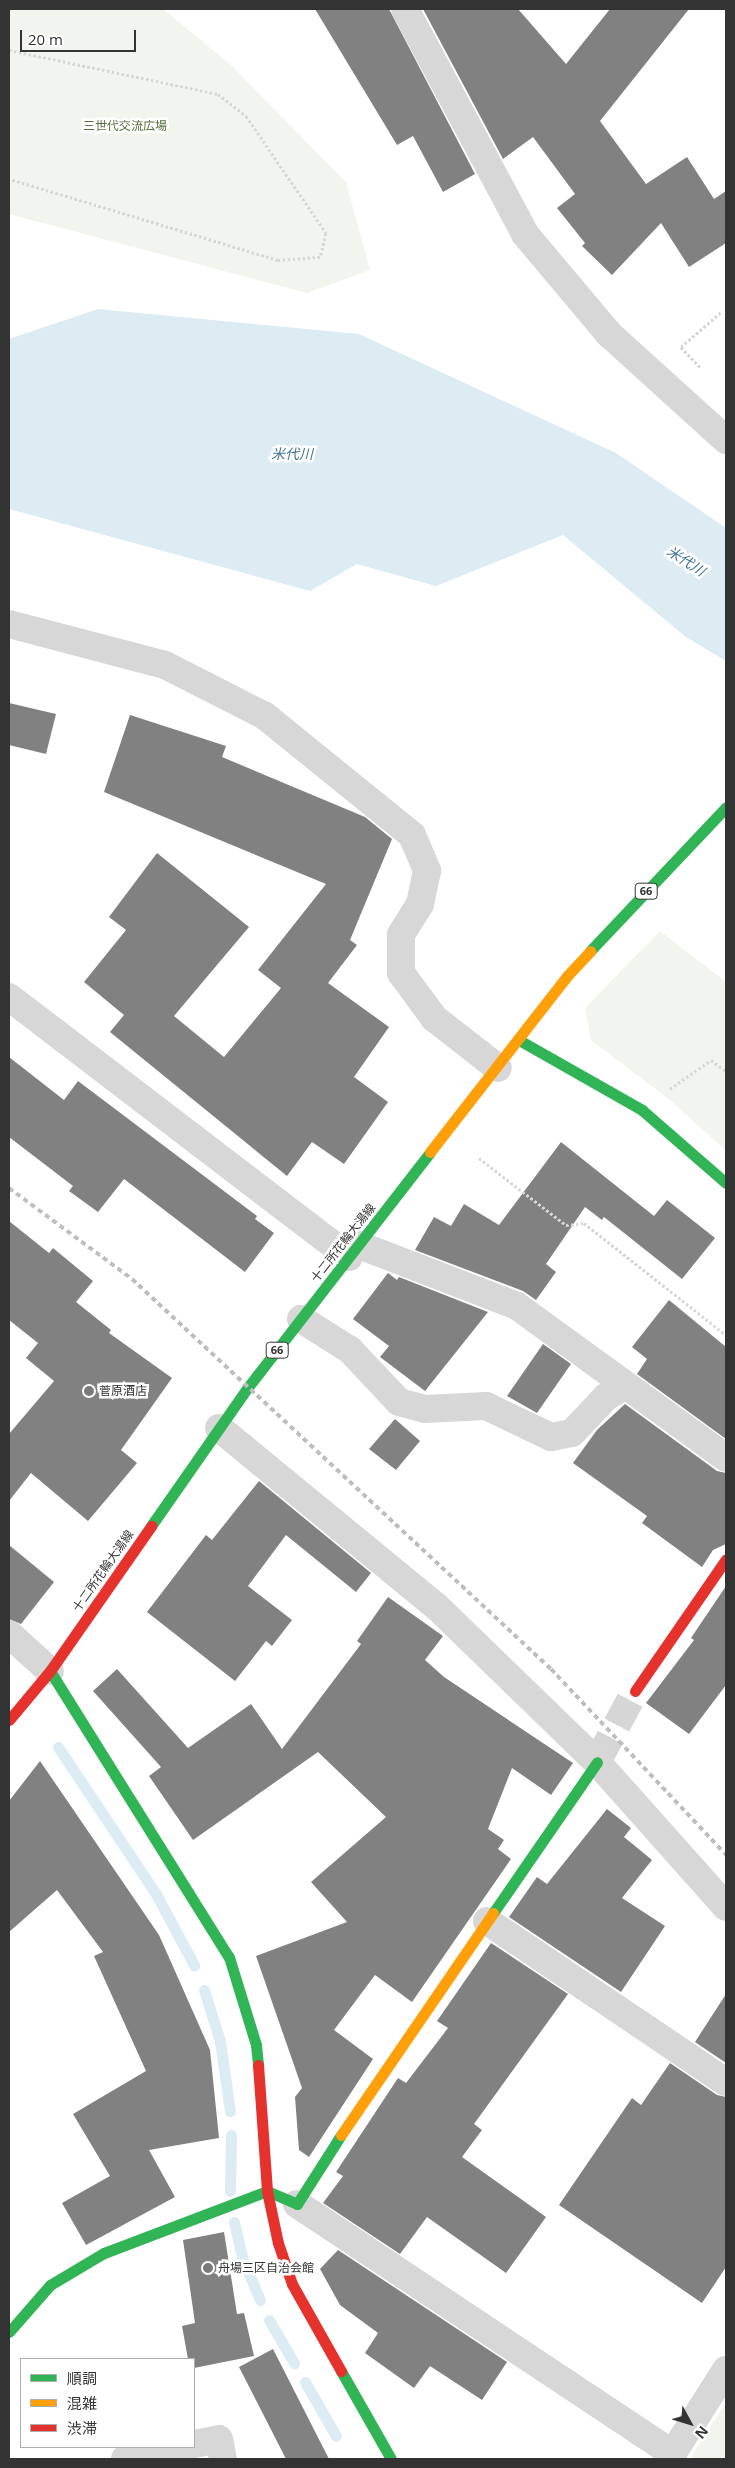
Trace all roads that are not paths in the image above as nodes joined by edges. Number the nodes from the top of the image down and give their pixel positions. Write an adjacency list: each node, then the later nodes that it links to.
1 (405, 9): 2 (street)
2 (726, 440)
3 (9, 624): 7 (street)
4 (726, 807): 6 (street, 十二所花輪大湯線 / 66)
5 (9, 997): 9 (street)
6 (519, 1040): 7 (street, 十二所花輪大湯線 / 66); 8 (street)
7 (498, 1068): 9 (street, 十二所花輪大湯線 / 66)
8 (726, 1183)
9 (354, 1251): 10 (street, 十二所花輪大湯線 / 66); 11 (street)
10 (301, 1319): 11 (street); 12 (street, 十二所花輪大湯線 / 66)
11 (626, 1385): 13 (street)
12 (219, 1428): 16 (street, 十二所花輪大湯線 / 66); 19 (street)
13 (726, 1458)
14 (726, 1559): 17 (street)
15 (9, 1634): 16 (street)
16 (50, 1671): 18 (street, 十二所花輪大湯線 / 66); 23 (street)
17 (635, 1691)
18 (9, 1720)
19 (597, 1762): 20 (street); 21 (street)
20 (726, 1907)
21 (487, 1921): 22 (street); 24 (street)
22 (726, 2082)
23 (267, 2191): 24 (street); 25 (street); 32 (street)
24 (297, 2204): 29 (street)
25 (9, 2332)
26 (726, 2370): 29 (street)
27 (195, 2444): 31 (street)
28 (178, 2448): 30 (street)
29 (671, 2457)
30 (125, 2459)
31 (223, 2459)
32 (391, 2459)

